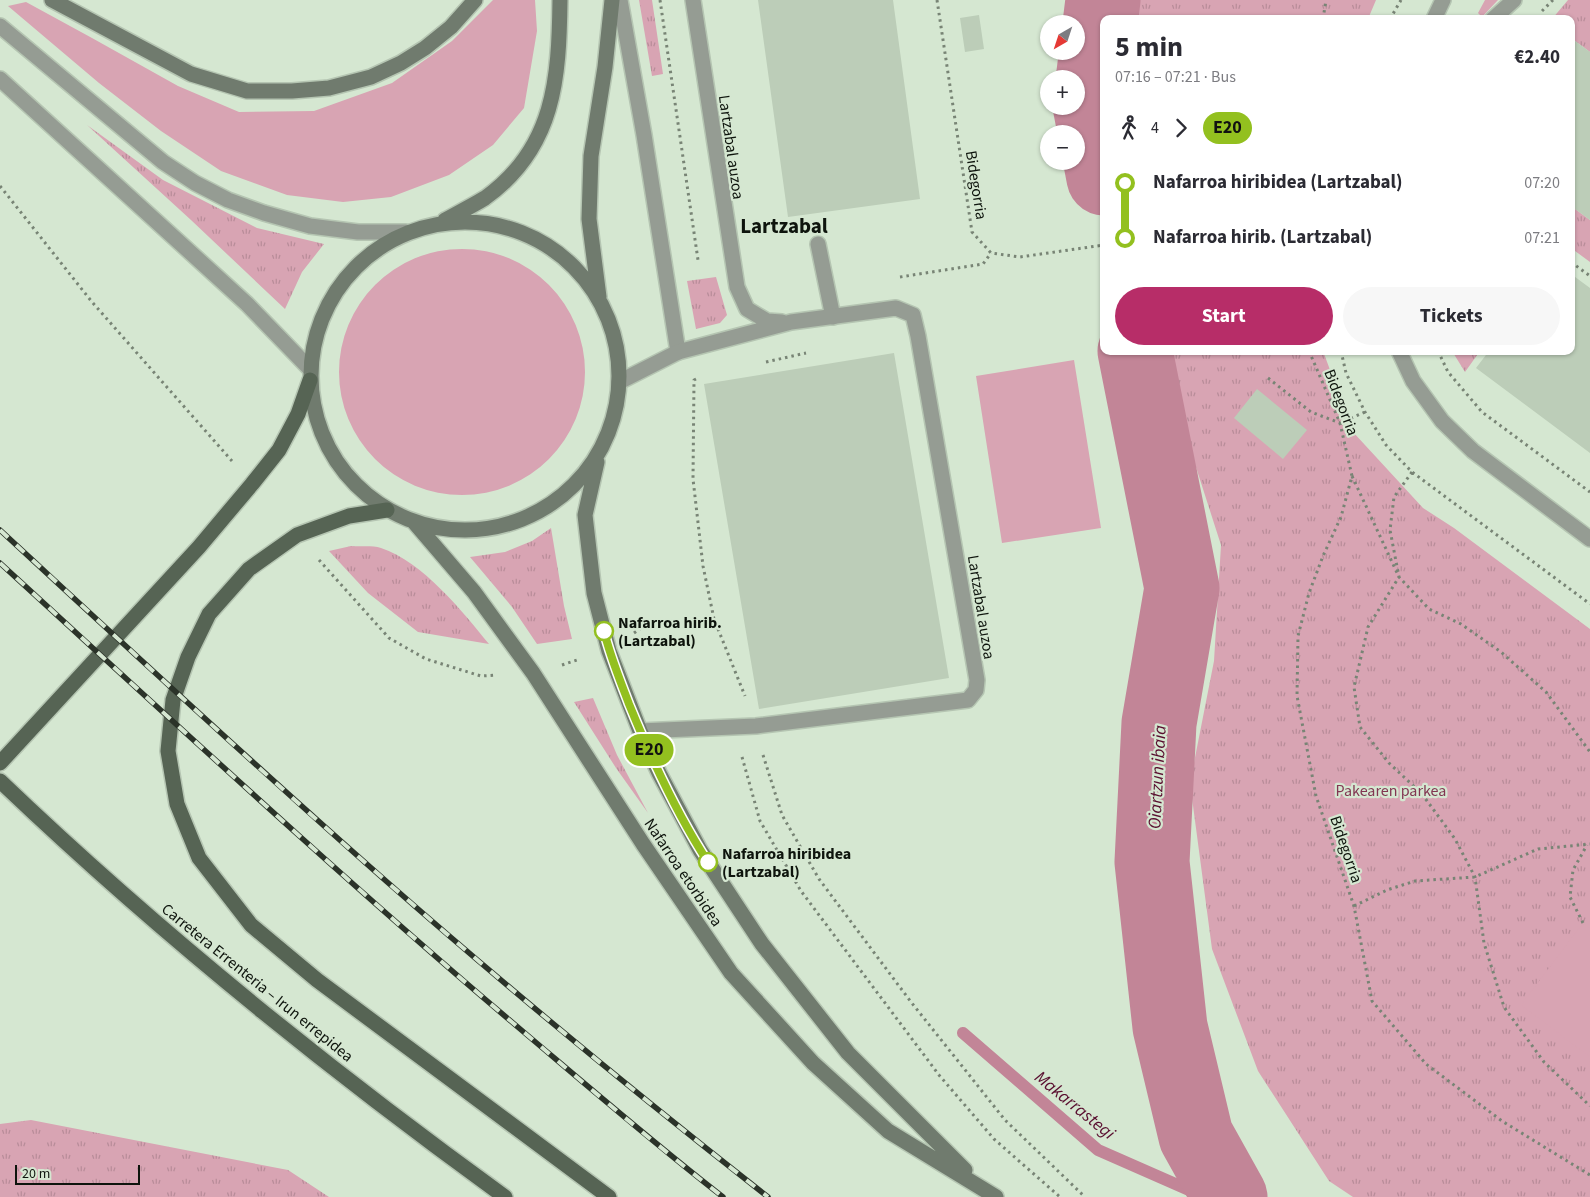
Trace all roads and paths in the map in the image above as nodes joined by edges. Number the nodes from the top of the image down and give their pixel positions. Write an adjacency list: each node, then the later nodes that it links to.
1 (52, 0): 2 (main road)
2 (475, 0)
3 (560, 0): 19 (main road)
4 (612, 0): 26 (main road)
5 (620, 0): 29 (street)
6 (660, 0): 23 (path)
7 (693, 0): 28 (street, Lartzabal auzoa)
8 (937, 0): 22 (path, Bidegorria)
9 (1326, 0): 13 (path)
10 (1401, 0): 14 (path)
11 (1443, 0): 15 (street)
12 (1514, 0): 16 (street)
13 (1324, 15)
14 (1392, 15)
15 (1436, 15)
16 (1497, 15)
17 (0, 26): 20 (street)
18 (0, 79): 36 (street)
19 (439, 223): 20 (main road); 26 (main road)
20 (406, 232): 36 (main road)
21 (818, 244): 27 (street)
22 (1100, 246)
23 (698, 260)
24 (1575, 265): 25 (path)
25 (1590, 276)
26 (599, 299): 39 (main road)
27 (833, 317): 28 (street, Lartzabal auzoa); 51 (street, Lartzabal auzoa)
28 (791, 322): 29 (street, Lartzabal auzoa)
29 (678, 352): 39 (street, Lartzabal auzoa)
30 (806, 352): 35 (path)
31 (1311, 355): 41 (path, Bidegorria)
32 (1342, 355): 40 (path)
33 (1401, 355): 48 (street)
34 (1440, 355): 45 (path)
35 (760, 364)
36 (310, 374): 46 (main road); 55 (main road)
37 (704, 377): 51 (path)
38 (1268, 378): 41 (path)
39 (619, 382): 42 (main road)
40 (1365, 412): 41 (path); 43 (path)
41 (1340, 423): 44 (path, Bidegorria)
42 (598, 455): 47 (main road); 53 (main road, Nafarroa etorbidea)
43 (1412, 472): 49 (path); 50 (path)
44 (1352, 476): 49 (path); 59 (path, Bidegorria)
45 (1590, 492)
46 (387, 510): 47 (main road); 65 (main road)
47 (414, 522): 63 (main road, Nafarroa etorbidea)
48 (1590, 539)
49 (1399, 576): 54 (path); 58 (path)
50 (1590, 604)
51 (756, 726): 52 (street, Lartzabal auzoa); 68 (path)
52 (734, 728): 53 (street, Lartzabal auzoa); 67 (path)
53 (640, 731): 63 (main road, Nafarroa etorbidea)
54 (1590, 752)
55 (0, 764)
56 (0, 781): 64 (main road, Carretera Errenteria – Irun errepidea)
57 (1589, 845): 58 (path); 60 (path)
58 (1475, 877): 59 (path); 61 (path)
59 (1354, 906): 62 (path, Bidegorria)
60 (1583, 923)
61 (1590, 1106)
62 (1590, 1175)
63 (982, 1187): 66 (main road, Nafarroa etorbidea)
64 (505, 1197)
65 (609, 1197)
66 (996, 1197)
67 (1060, 1197)
68 (1086, 1197)

